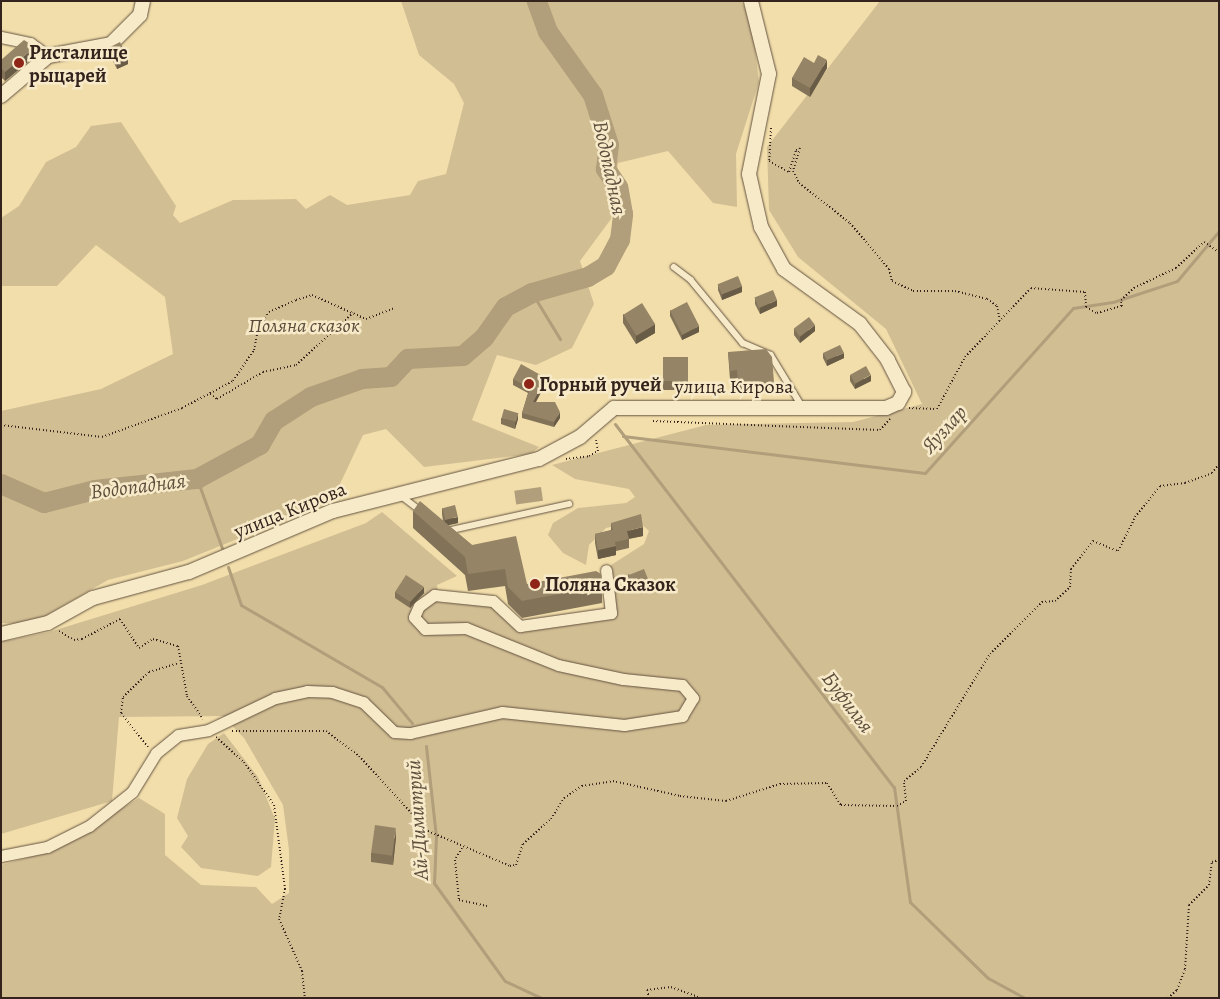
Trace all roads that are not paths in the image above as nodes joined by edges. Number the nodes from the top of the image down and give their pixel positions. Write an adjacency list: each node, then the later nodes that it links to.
1 (143, 1): 4 (street)
2 (751, 1): 7 (street, улица Кирова)
3 (1, 37): 4 (street)
4 (48, 56): 5 (street)
5 (1, 96)
6 (674, 267): 7 (lane)
7 (802, 406): 8 (street, улица Кирова)
8 (398, 494): 10 (lane); 13 (street, улица Кирова)
9 (570, 504): 11 (lane)
10 (430, 519)
11 (436, 525)
12 (606, 570): 14 (street)
13 (1, 634)
14 (1, 856)

